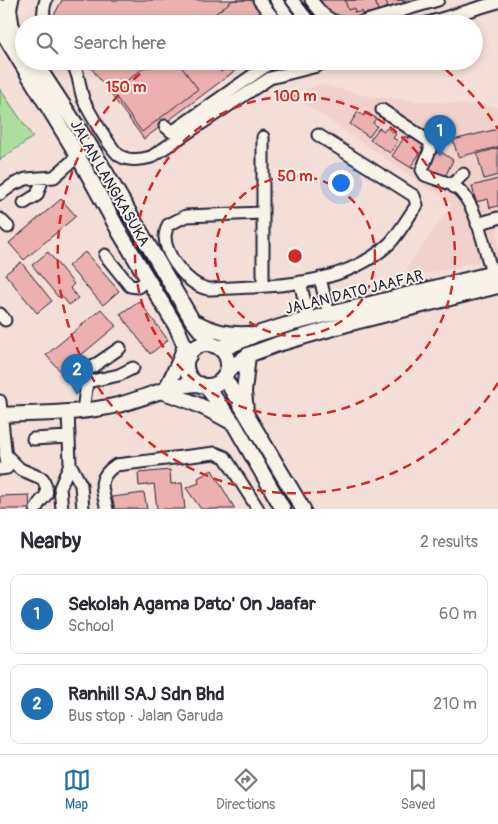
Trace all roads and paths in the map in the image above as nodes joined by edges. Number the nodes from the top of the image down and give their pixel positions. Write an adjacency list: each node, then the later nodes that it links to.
1 (11, 0): 17 (main road)
2 (46, 0): 10 (street)
3 (259, 0): 11 (street)
4 (276, 0): 12 (street)
5 (292, 0): 13 (street)
6 (311, 0): 14 (street)
7 (438, 0): 15 (street)
8 (498, 2): 16 (street)
9 (0, 7): 17 (main road, JALAN LANGKASUKA)
10 (44, 15)
11 (271, 15)
12 (287, 15)
13 (304, 15)
14 (323, 15)
15 (387, 15)
16 (454, 15)
17 (6, 28): 18 (main road, JALAN LANGKASUKA); 19 (main road, JALAN LANGKASUKA)
18 (15, 37)
19 (15, 44)
20 (30, 70): 29 (main road, JALAN LANGKASUKA)
21 (40, 70): 45 (main road, JALAN LANGKASUKA)
22 (77, 70): 24 (street)
23 (260, 70): 26 (street)
24 (301, 70)
25 (382, 110): 32 (street)
26 (165, 126)
27 (318, 134): 40 (street)
28 (263, 137): 35 (street)
29 (78, 156): 31 (street); 41 (main road, JALAN LANGKASUKA)
30 (463, 174): 32 (street)
31 (43, 178): 33 (street); 34 (street)
32 (454, 186): 37 (street)
33 (0, 194)
34 (24, 204)
35 (263, 213): 43 (street); 43 (street)
36 (498, 218): 37 (street)
37 (477, 224): 39 (street)
38 (104, 255): 41 (street)
39 (496, 277): 44 (main road, JALAN DATO JAAFAR); 51 (main road, JALAN DATO JAAFAR)
40 (320, 278): 42 (street); 44 (street)
41 (148, 280): 48 (main road, JALAN LANGKASUKA)
42 (300, 282): 43 (street); 46 (street)
43 (263, 286)
44 (329, 315): 46 (main road, JALAN DATO JAAFAR)
45 (192, 320): 47 (main road); 49 (main road, JALAN LANGKASUKA)
46 (309, 320): 47 (main road, JALAN DATO JAAFAR)
47 (257, 334): 49 (main road, JALAN DATO JAAFAR)
48 (183, 340): 52 (main road, JALAN LANGKASUKA); 57 (main road)
49 (215, 346): 52 (main road); 54 (main road)
50 (120, 348): 55 (street)
51 (248, 355): 54 (main road, JALAN DATO JAAFAR); 61 (main road)
52 (188, 359): 56 (main road); 57 (main road)
53 (133, 368): 55 (street)
54 (226, 374): 56 (main road); 61 (main road)
55 (87, 382): 58 (street)
56 (203, 385): 57 (main road); 62 (main road)
57 (160, 390): 58 (main road); 62 (main road)
58 (83, 410): 60 (main road)
59 (1, 411): 60 (main road); 65 (street)
60 (68, 411): 63 (street)
61 (247, 416): 74 (main road)
62 (234, 424): 73 (main road)
63 (68, 437): 64 (street); 66 (street)
64 (33, 439)
65 (5, 454): 67 (street); 68 (street)
66 (70, 464): 69 (street); 70 (street)
67 (0, 469)
68 (36, 509)
69 (62, 509)
70 (83, 509)
71 (107, 509): 72 (street)
72 (258, 509)
73 (282, 509)
74 (303, 509)

